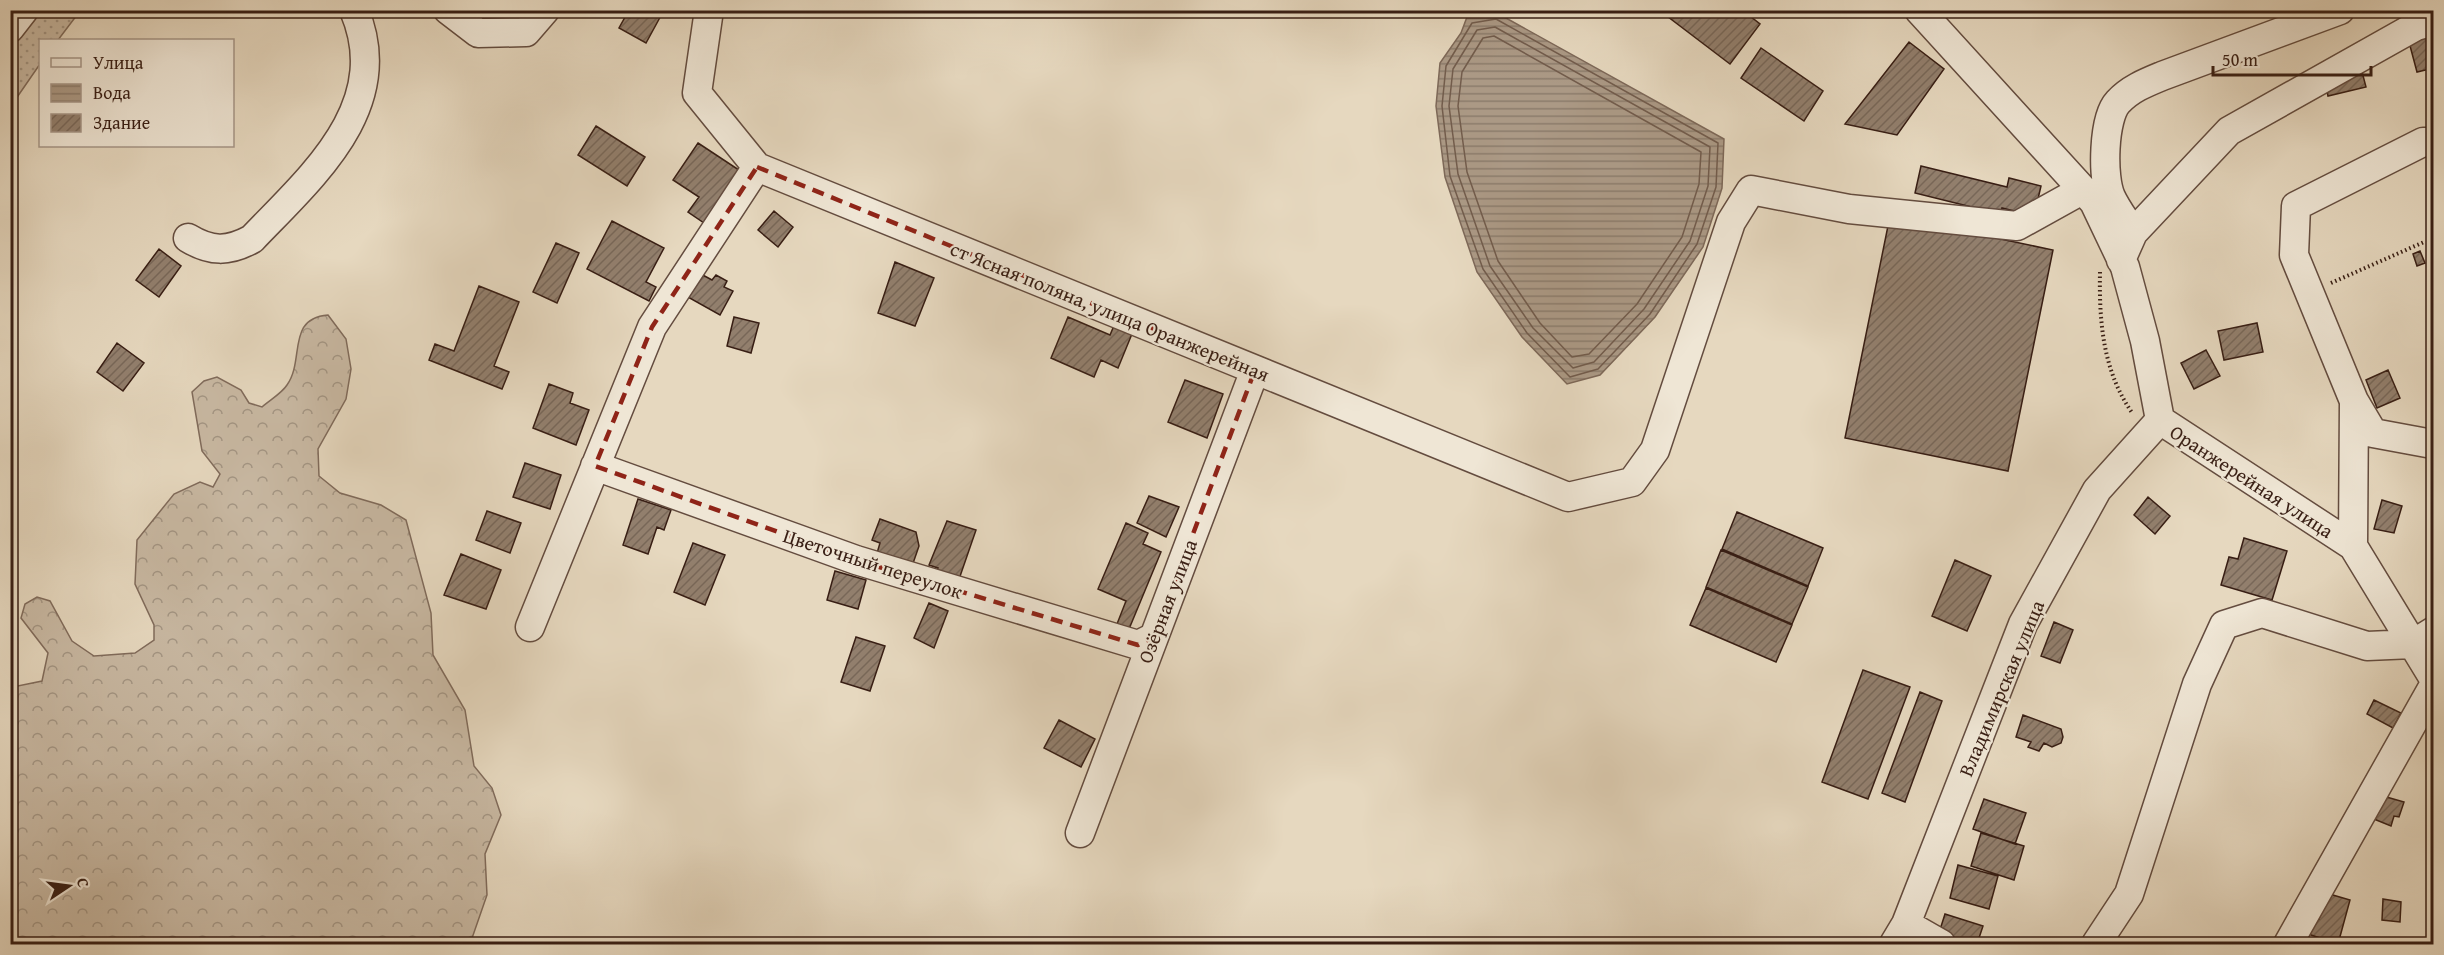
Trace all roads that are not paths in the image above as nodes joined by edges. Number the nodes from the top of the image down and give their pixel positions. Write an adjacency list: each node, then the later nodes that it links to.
1 (24, 10): 9 (street)
2 (354, 10): 14 (street)
3 (448, 10): 4 (street)
4 (545, 10)
5 (708, 10): 11 (street, ст Ясная поляна, улица Оранжерейная)
6 (1919, 10): 12 (street, Оранжерейная улица)
7 (2340, 10): 13 (street)
8 (2433, 21): 13 (street)
9 (10, 28)
10 (2433, 142): 17 (street)
11 (757, 167): 16 (street, ст Ясная поляна, улица Оранжерейная); 20 (street)
12 (2082, 190): 15 (street, Оранжерейная улица); 16 (street, ст Ясная поляна, улица Оранжерейная)
13 (2133, 233): 15 (street)
14 (188, 238)
15 (2111, 261): 18 (street, Оранжерейная улица)
16 (1255, 370): 23 (street, Озёрная улица)
17 (2354, 401): 19 (street); 21 (street)
18 (2154, 427): 21 (street, Оранжерейная улица); 28 (street, Владимирская улица)
19 (2433, 441)
20 (595, 466): 22 (street); 23 (street, Цветочный переулок)
21 (2353, 546): 24 (street, Оранжерейная улица)
22 (530, 627)
23 (1154, 637): 27 (street, Озёрная улица)
24 (2423, 638): 25 (street, Оранжерейная улица); 30 (street)
25 (2433, 679)
26 (2433, 685): 31 (street)
27 (1080, 833)
28 (1900, 934): 29 (street)
29 (1941, 945)
30 (2096, 945)
31 (2288, 945)

